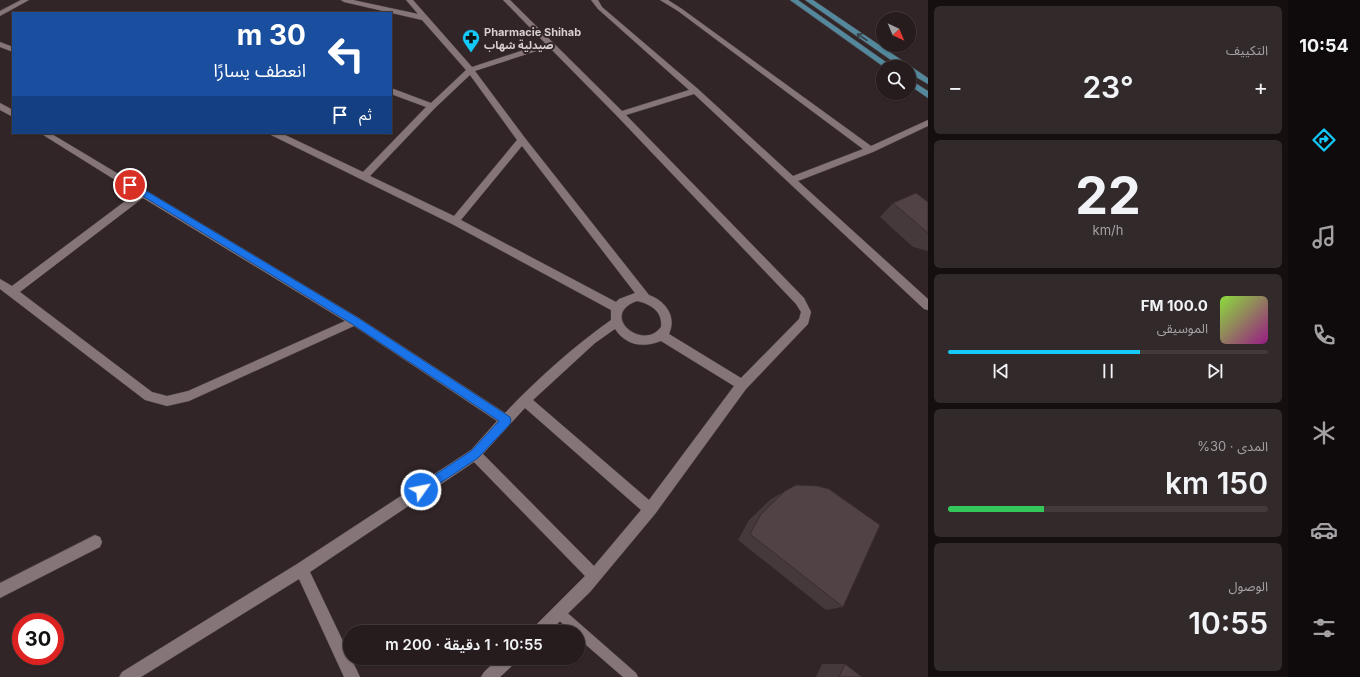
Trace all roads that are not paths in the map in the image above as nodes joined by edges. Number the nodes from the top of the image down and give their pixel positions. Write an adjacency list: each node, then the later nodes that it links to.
1 (26, 0): 9 (street)
2 (344, 0): 10 (street)
3 (409, 0): 10 (street)
4 (506, 0): 12 (street)
5 (594, 0): 21 (street)
6 (664, 0): 31 (street)
7 (793, 0): 14 (main road)
8 (808, 0): 15 (main road, one-way to 8)
9 (0, 14)
10 (424, 18): 16 (street)
11 (0, 44): 13 (street)
12 (550, 44): 16 (street); 26 (street)
13 (12, 50)
14 (879, 60)
15 (896, 60)
16 (470, 70): 24 (street); 30 (street)
17 (916, 74): 18 (main road)
18 (928, 82)
19 (916, 86): 22 (main road)
20 (392, 91): 24 (street)
21 (695, 91): 26 (street); 33 (street)
22 (928, 94)
23 (0, 106): 25 (street)
24 (432, 106): 32 (street)
25 (12, 113)
26 (620, 114): 44 (street)
27 (928, 123): 31 (street)
28 (46, 134): 34 (street)
29 (280, 134): 32 (street)
30 (522, 140): 35 (street); 38 (street)
31 (870, 150): 33 (street)
32 (364, 176): 35 (street)
33 (792, 180): 39 (street)
34 (143, 193): 37 (street); 41 (street)
35 (455, 221): 40 (street)
36 (0, 283): 37 (street)
37 (12, 292): 41 (street)
38 (646, 298): 40 (street); 43 (street)
39 (928, 306)
40 (617, 308): 42 (street)
41 (355, 321): 46 (street)
42 (616, 322): 43 (street); 45 (street)
43 (661, 335): 44 (street)
44 (742, 385): 48 (street)
45 (525, 400): 46 (street); 48 (street)
46 (506, 420): 47 (street)
47 (474, 454): 50 (street); 51 (street)
48 (650, 509): 51 (street)
49 (96, 542): 52 (street)
50 (302, 569): 56 (street); 57 (street)
51 (594, 576): 53 (street)
52 (0, 591)
53 (559, 613): 54 (street); 59 (lane)
54 (546, 625)
55 (502, 665): 58 (street)
56 (127, 677)
57 (352, 677)
58 (489, 677)
59 (632, 677)

